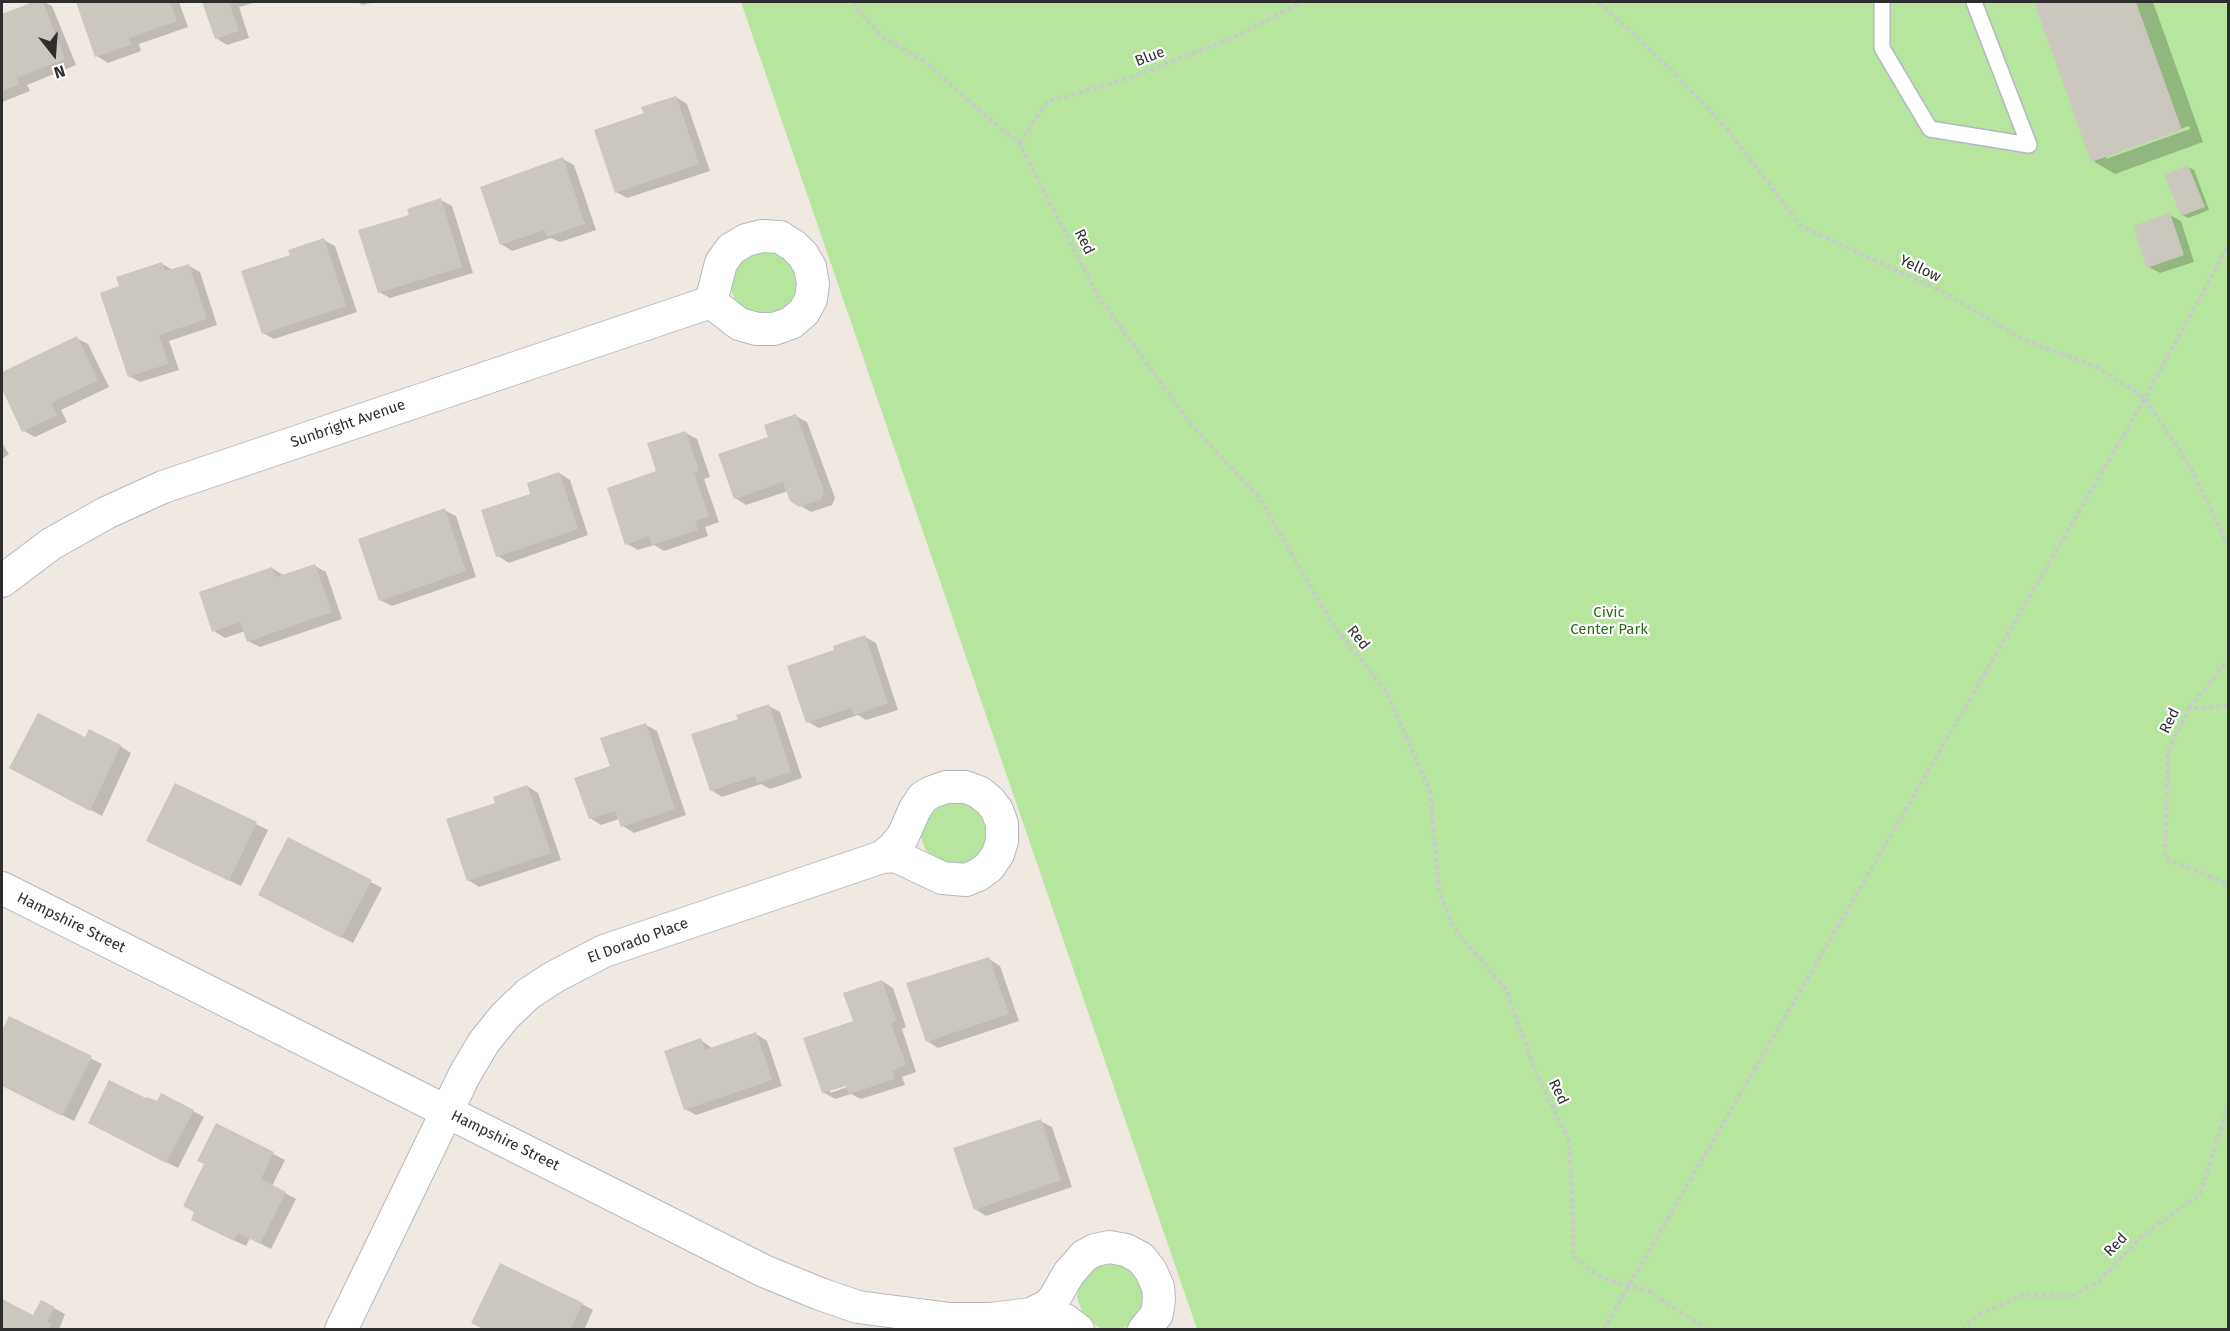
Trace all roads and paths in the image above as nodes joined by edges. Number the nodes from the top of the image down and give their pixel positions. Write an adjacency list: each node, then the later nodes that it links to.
1 (854, 2): 6 (path, Red)
2 (1302, 2): 6 (path, Blue)
3 (1598, 2): 9 (path, Yellow)
4 (1882, 2): 5 (lane)
5 (1974, 2)
6 (1019, 143): 20 (path, Red)
7 (2229, 246): 9 (path)
8 (711, 302): 11 (street, Sunbright Avenue)
9 (2145, 398): 10 (path, Yellow); 20 (path)
10 (2229, 545)
11 (2, 581)
12 (2229, 644): 14 (path)
13 (2229, 706): 14 (path, Red)
14 (2189, 708): 16 (path, Red)
15 (882, 857): 19 (street, El Dorado Place)
16 (2229, 884)
17 (2, 888): 19 (street, Hampshire Street)
18 (2229, 1106): 27 (path, Red)
19 (448, 1113): 21 (street, Hampshire Street); 22 (street, El Dorado Place)
20 (1629, 1286): 25 (path); 26 (path, Red)
21 (1031, 1314): 23 (street, Hampshire Street); 24 (street, Hampshire Street)
22 (341, 1329)
23 (1078, 1329)
24 (1144, 1329)
25 (1603, 1329)
26 (1708, 1329)
27 (1962, 1329)

